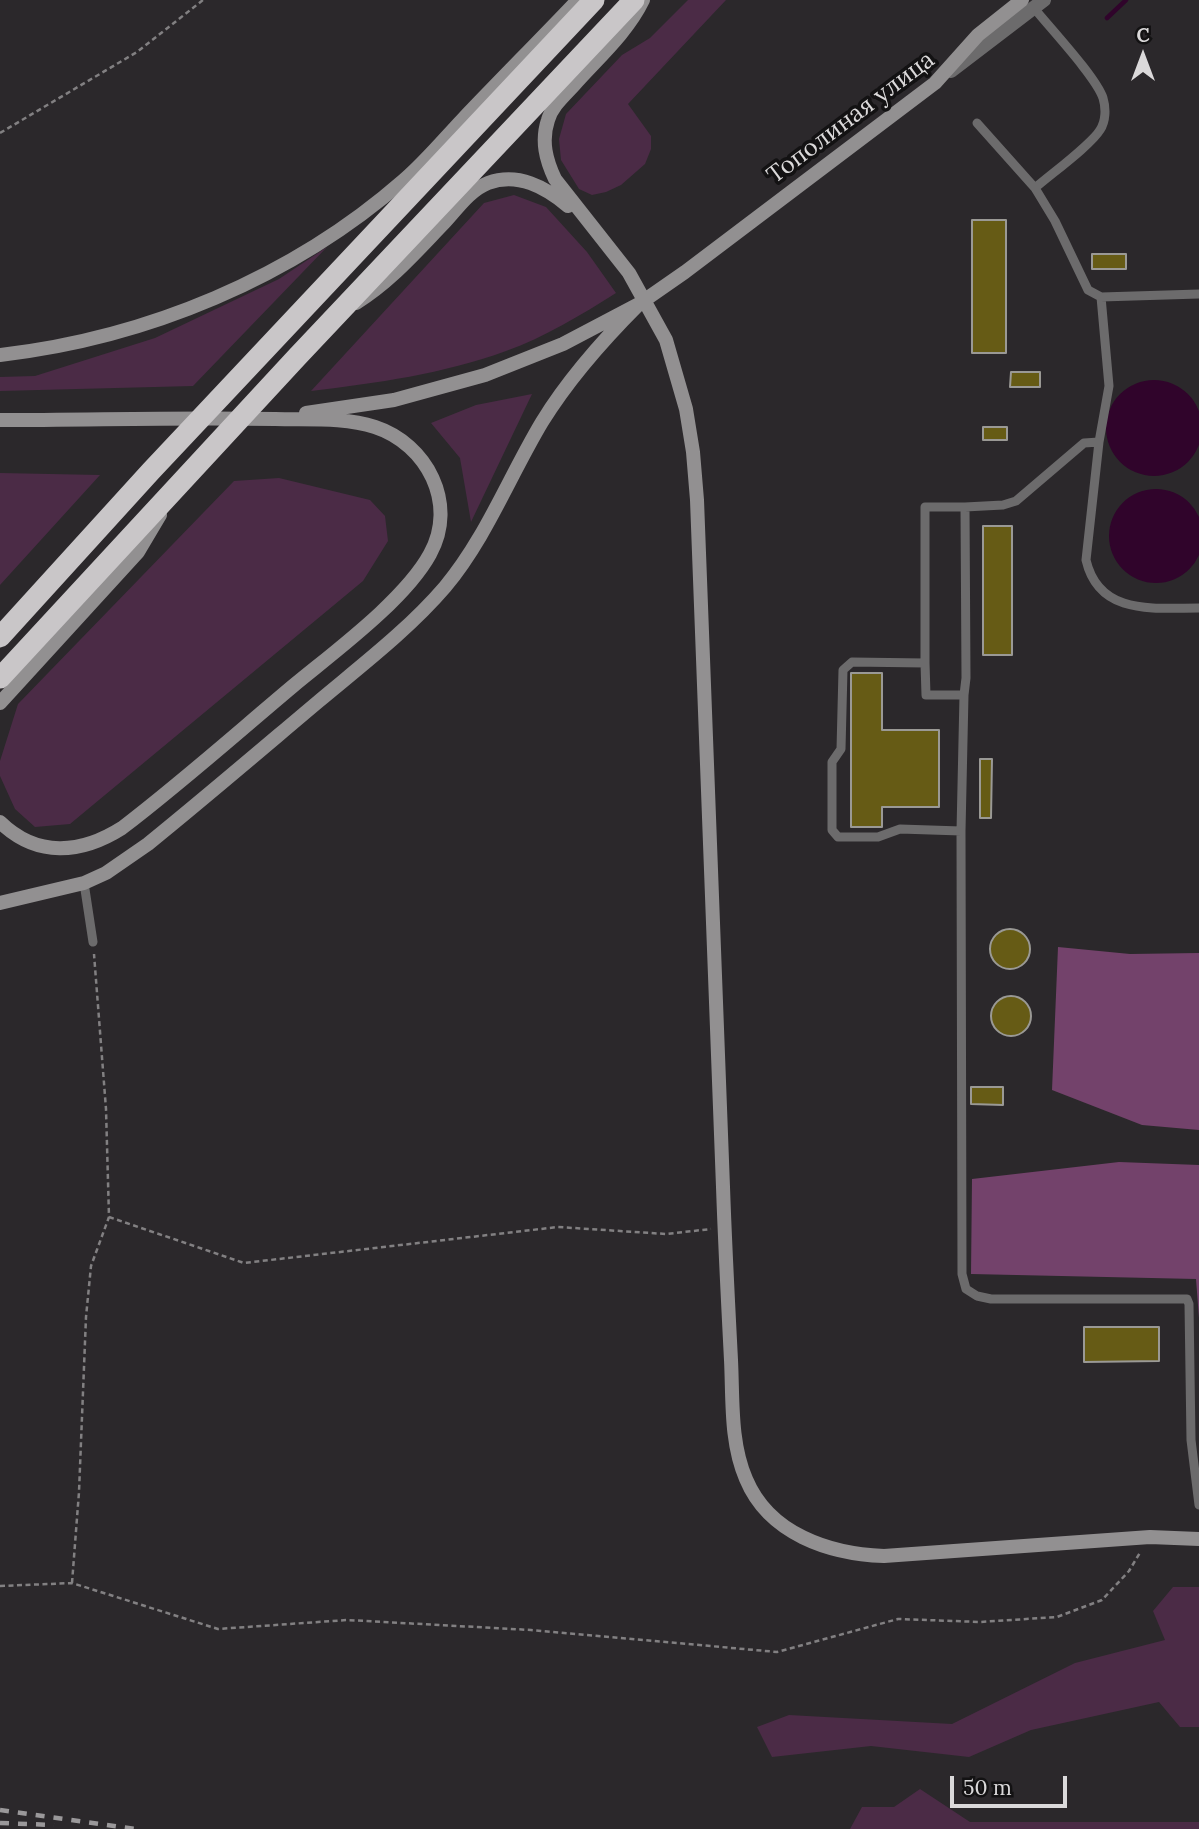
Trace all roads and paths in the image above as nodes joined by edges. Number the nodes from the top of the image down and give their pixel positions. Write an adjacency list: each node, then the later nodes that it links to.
1 (203, 0): 8 (path)
2 (578, 0): 15 (main road)
3 (594, 0): 21 (highway)
4 (634, 0): 14 (highway)
5 (643, 0): 10 (main road)
6 (1034, 3): 9 (lane); 13 (main road, Тополиная улица)
7 (976, 122): 9 (lane)
8 (0, 133)
9 (1035, 188): 12 (lane)
10 (587, 222): 14 (main road); 35 (main road)
11 (1199, 293): 12 (lane)
12 (1101, 297): 18 (lane)
13 (639, 304): 16 (main road); 31 (main road)
14 (338, 314): 19 (highway)
15 (0, 355)
16 (319, 416): 17 (main road); 29 (main road)
17 (0, 420)
18 (1098, 442): 20 (lane); 22 (lane)
19 (177, 487): 26 (highway); 28 (main road)
20 (965, 507): 25 (lane); 27 (lane)
21 (30, 606): 23 (main road); 24 (highway)
22 (1199, 608)
23 (0, 627)
24 (0, 638)
25 (925, 663): 27 (lane); 30 (lane)
26 (0, 678)
27 (964, 695): 30 (lane)
28 (0, 703)
29 (0, 822)
30 (961, 831): 36 (lane)
31 (84, 883): 32 (main road); 33 (lane)
32 (0, 903)
33 (93, 942): 34 (path)
34 (108, 1217): 35 (path); 40 (path)
35 (724, 1227): 38 (main road)
36 (1194, 1331): 37 (lane)
37 (1199, 1505)
38 (1150, 1536): 39 (main road); 40 (path)
39 (1199, 1539)
40 (72, 1583): 41 (path)
41 (0, 1586)

